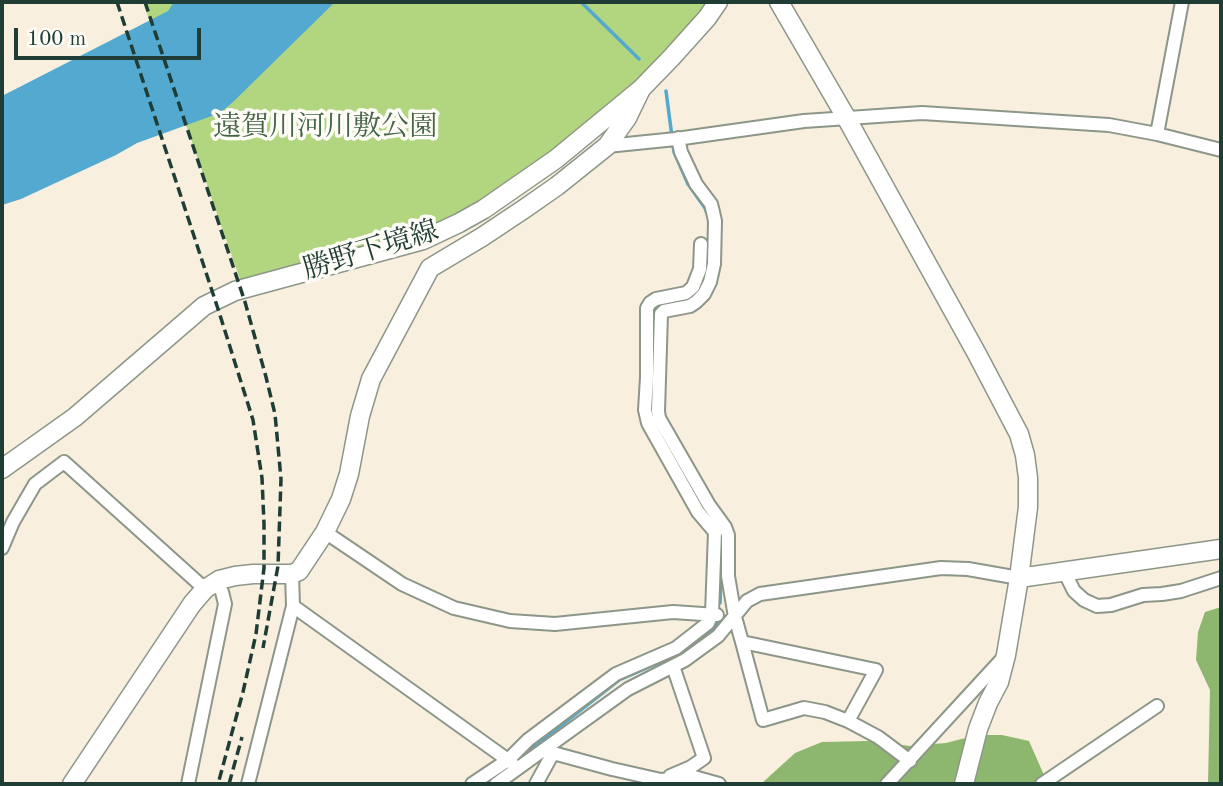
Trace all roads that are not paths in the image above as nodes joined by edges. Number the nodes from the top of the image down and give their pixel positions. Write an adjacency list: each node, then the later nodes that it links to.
1 (718, 2): 4 (street, 勝野下境線)
2 (779, 2): 5 (street)
3 (1182, 2): 6 (street)
4 (641, 89): 8 (street); 12 (street, 勝野下境線)
5 (847, 119): 6 (street); 7 (street); 18 (street)
6 (1157, 134): 9 (street)
7 (674, 139): 8 (street); 11 (street)
8 (607, 146): 13 (street)
9 (1221, 150)
10 (701, 244): 11 (street)
11 (708, 264): 22 (street); 23 (street)
12 (2, 469)
13 (325, 532): 17 (street); 22 (street)
14 (2, 548): 20 (street)
15 (1221, 550): 16 (street)
16 (1064, 571): 18 (street); 19 (street)
17 (292, 574): 20 (street); 21 (street)
18 (1019, 578): 23 (street); 25 (street)
19 (1221, 578)
20 (211, 585): 33 (street); 34 (street)
21 (293, 606): 31 (street); 35 (street)
22 (712, 614): 23 (street); 31 (street)
23 (735, 617): 24 (street); 26 (street)
24 (742, 642): 28 (street); 28 (street)
25 (1006, 655): 30 (street); 41 (street)
26 (673, 666): 29 (street); 32 (street)
27 (1157, 706): 42 (street)
28 (848, 722): 30 (street)
29 (549, 751): 31 (street); 32 (street); 38 (street)
30 (910, 761): 40 (street)
31 (513, 764): 36 (street); 37 (street)
32 (661, 782): 39 (street)
33 (72, 784)
34 (188, 784)
35 (248, 784)
36 (472, 784)
37 (496, 784)
38 (536, 784)
39 (719, 784)
40 (887, 784)
41 (964, 784)
42 (1042, 784)

